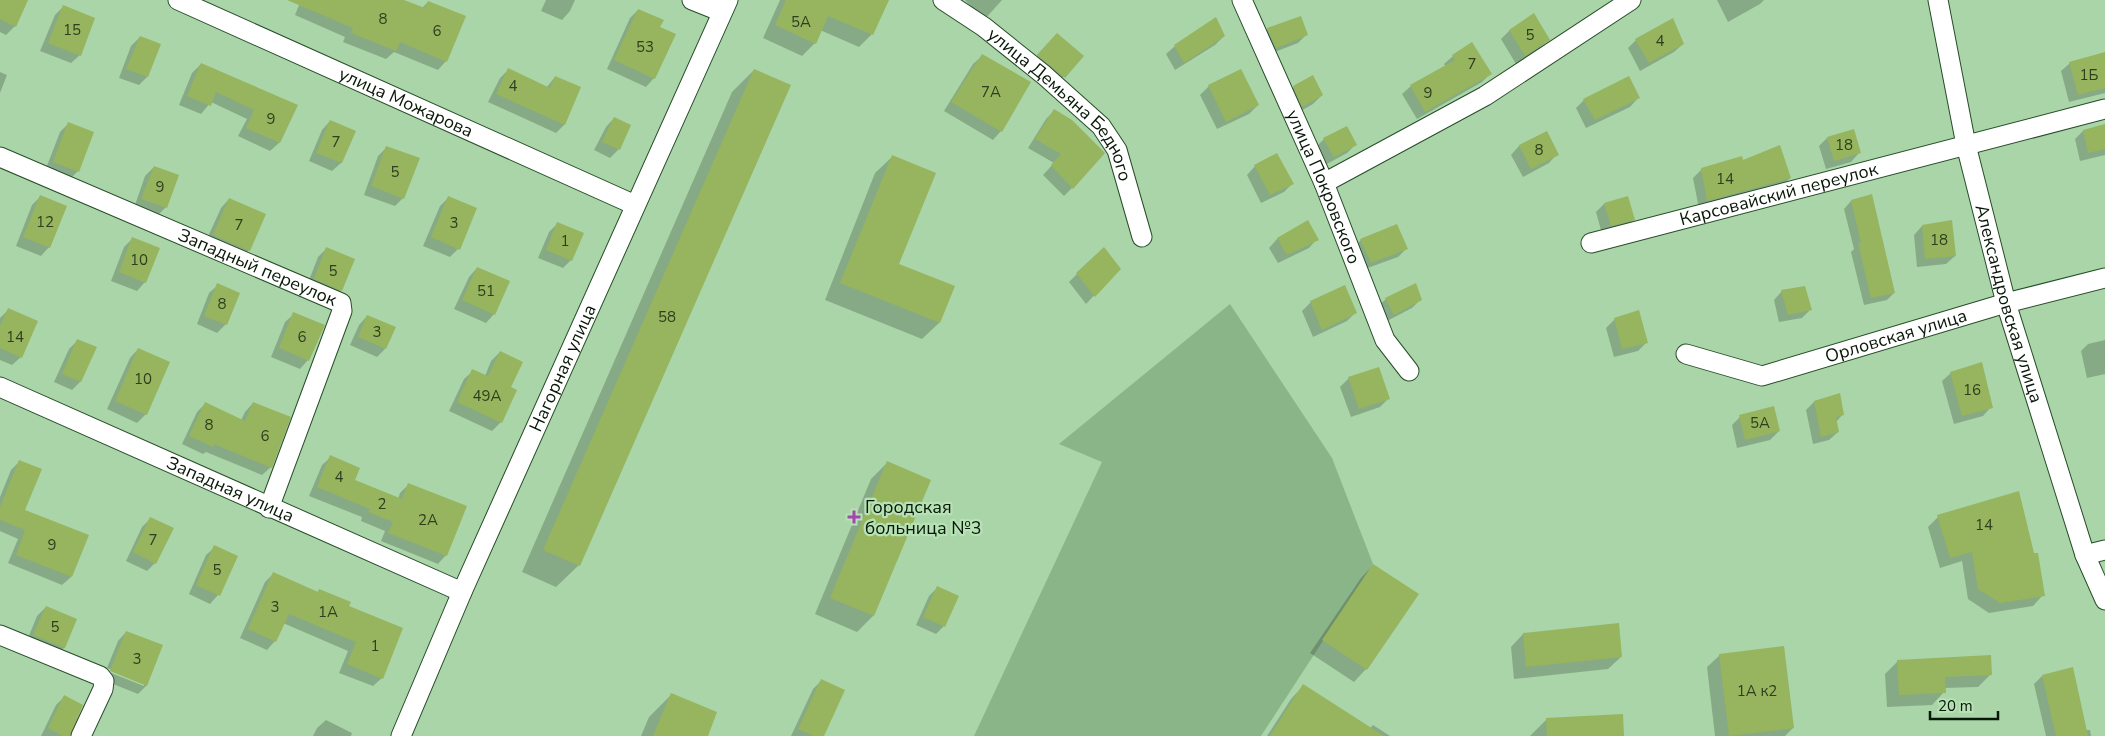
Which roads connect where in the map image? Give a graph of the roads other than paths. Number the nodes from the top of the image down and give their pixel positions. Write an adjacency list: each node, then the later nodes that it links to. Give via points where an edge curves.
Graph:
1 (178, 0): 12 (street, улица Можарова)
2 (692, 0): 7 (street)
3 (943, 0): 13 (street, улица Демьяна Бедного, via 984,27 1101,126 1117,150)
4 (1242, 0): 11 (street, улица Покровского)
5 (1631, 0): 11 (street, via 1485,96)
6 (1938, 0): 9 (street, Александровская улица)
7 (725, 6): 12 (street, Нагорная улица)
8 (2105, 109): 9 (street, Карсовайский переулок)
9 (1966, 145): 14 (street, Карсовайский переулок); 16 (street, Александровская улица)
10 (0, 156): 20 (street, Западный переулок, via 341,303 342,311)
11 (1324, 183): 18 (street, улица Покровского, via 1385,340)
12 (635, 205): 23 (street, Нагорная улица)
13 (1142, 236)
14 (1591, 243)
15 (2105, 278): 16 (street, Орловская улица)
16 (2006, 303): 17 (street, Орловская улица, via 1762,376); 22 (street, Александровская улица)
17 (1686, 354)
18 (1409, 371)
19 (0, 387): 20 (street, Западная улица)
20 (269, 508): 23 (street, Западная улица)
21 (2105, 550): 22 (street)
22 (2086, 554): 24 (street, Александровская улица)
23 (462, 592): 27 (street, Нагорная улица)
24 (2105, 600)
25 (0, 635): 26 (street, via 100,676 104,681 103,689)
26 (81, 736)
27 (402, 736)

